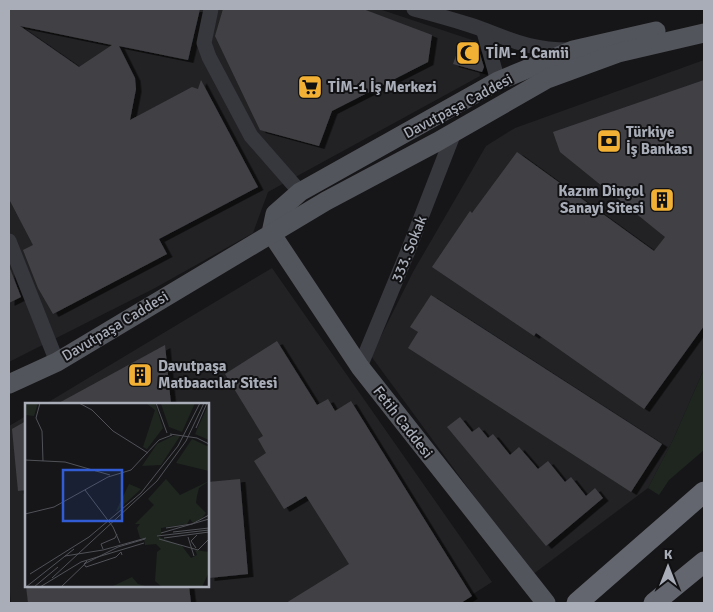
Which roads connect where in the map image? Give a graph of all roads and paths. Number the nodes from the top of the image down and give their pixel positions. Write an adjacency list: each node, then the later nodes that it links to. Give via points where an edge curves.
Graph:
1 (212, 9): 10 (street, via 204,43 209,57 251,136)
2 (414, 9): 4 (street)
3 (704, 20): 6 (main road, Davutpaşa Caddesi)
4 (484, 32): 6 (street, via 520,45); 7 (street)
5 (704, 33): 8 (main road, Davutpaşa Caddesi, via 618,53 547,79)
6 (573, 50): 7 (main road, Davutpaşa Caddesi)
7 (498, 81): 9 (main road, via 489,95 391,154); 10 (main road, Davutpaşa Caddesi)
8 (455, 130): 9 (main road, Davutpaşa Caddesi); 14 (street, 333. Sokak)
9 (374, 176): 11 (main road, Davutpaşa Caddesi)
10 (300, 192): 11 (main road, Davutpaşa Caddesi, via 275,214)
11 (271, 233): 13 (main road, Davutpaşa Caddesi); 14 (main road, Fetih Caddesi)
12 (9, 241): 13 (street)
13 (57, 362): 15 (main road, Davutpaşa Caddesi)
14 (360, 367): 18 (main road, Fetih Caddesi)
15 (9, 384)
16 (704, 492): 19 (highway)
17 (704, 562): 20 (highway)
18 (546, 603)
19 (577, 603)
20 (654, 603)

